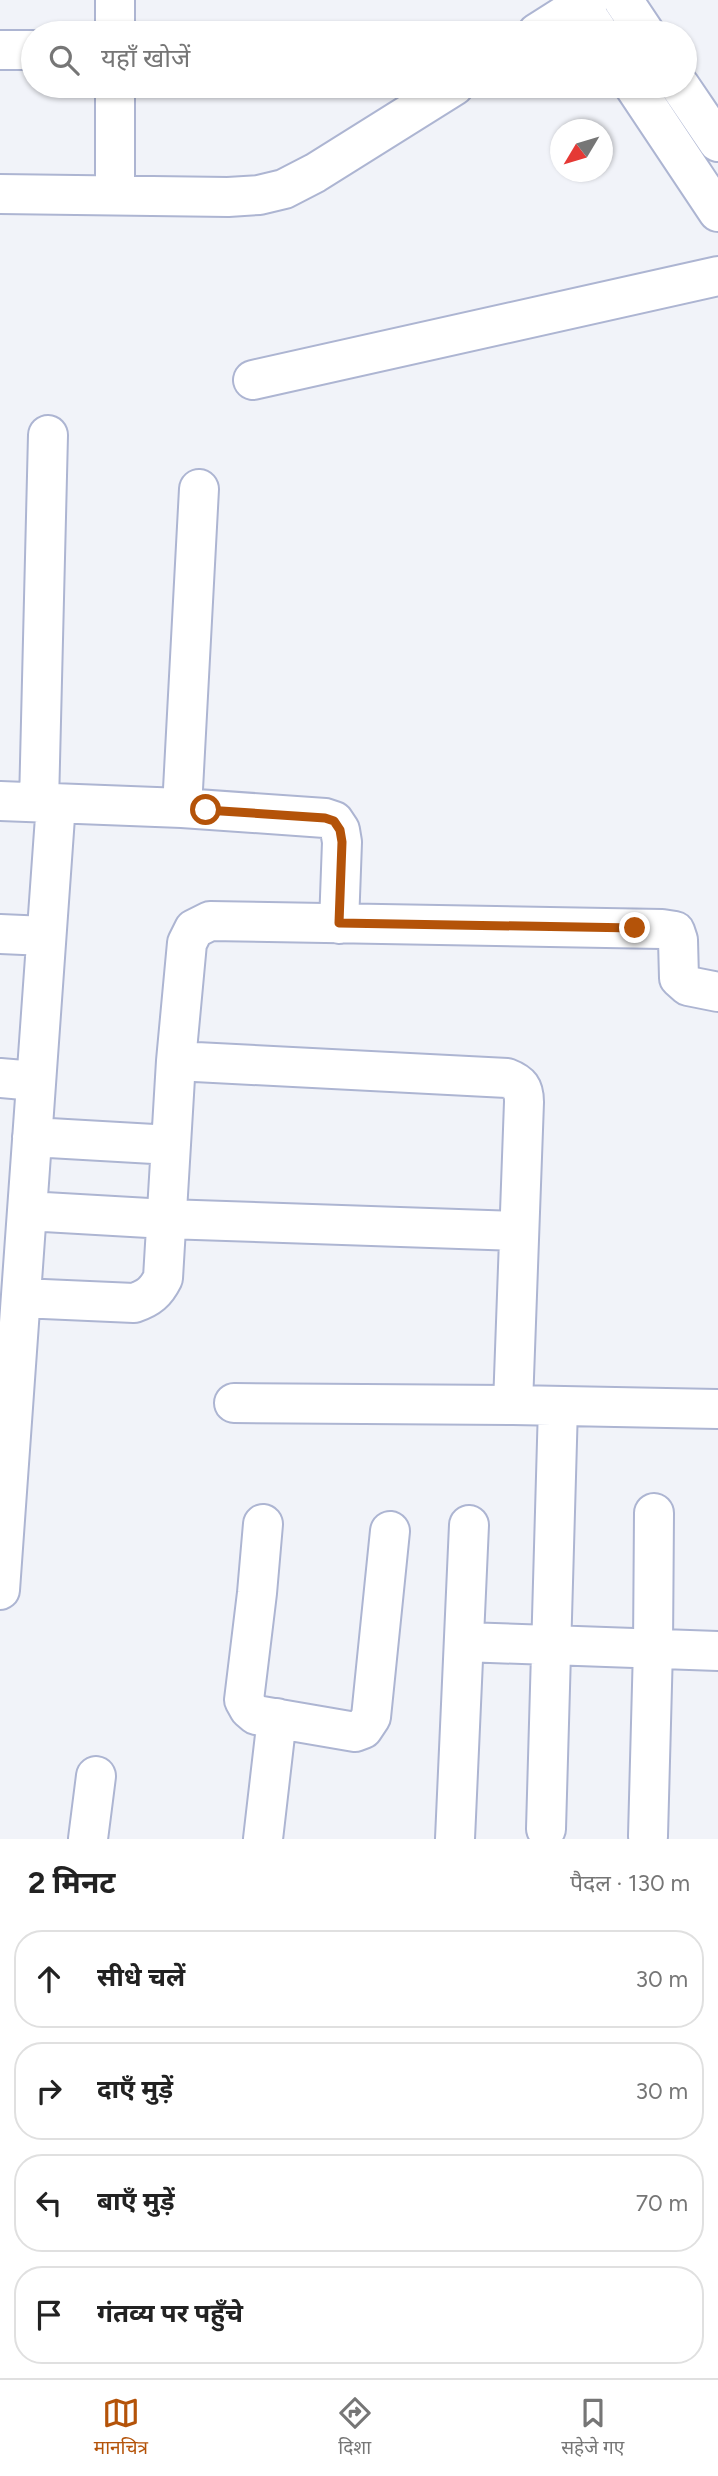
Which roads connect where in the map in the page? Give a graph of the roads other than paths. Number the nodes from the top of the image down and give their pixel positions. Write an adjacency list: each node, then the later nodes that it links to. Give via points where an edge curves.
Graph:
1 (115, 0): 4 (street)
2 (623, 0): 6 (street)
3 (586, 10): 5 (street)
4 (115, 21)
5 (563, 21)
6 (637, 21)
7 (0, 50): 8 (street)
8 (21, 50)
9 (115, 98): 15 (street)
10 (435, 98): 15 (street, via 284,188 228,197)
11 (642, 98): 16 (street)
12 (688, 98): 13 (street)
13 (718, 142)
14 (0, 194): 15 (street)
15 (115, 195)
16 (718, 212)
17 (718, 276): 18 (street)
18 (253, 380)
19 (48, 435): 22 (street)
20 (199, 489): 23 (street)
21 (0, 801): 22 (street)
22 (48, 803): 23 (street); 26 (street)
23 (183, 808): 24 (street, via 334,821 342,842)
24 (339, 923): 27 (street, via 675,931 679,978 688,986); 28 (street, via 210,922 194,929 187,943)
25 (0, 934): 26 (street)
26 (46, 936): 29 (street)
27 (718, 992)
28 (176, 1062): 31 (street); 34 (street, via 507,1078 518,1083 524,1090)
29 (18, 1079): 30 (street)
30 (32, 1137): 31 (street); 32 (street)
31 (171, 1145): 33 (street)
32 (27, 1212): 33 (street); 35 (street)
33 (166, 1219): 34 (street); 35 (street, via 163,1278 147,1299 134,1303)
34 (519, 1231): 37 (street)
35 (21, 1298): 44 (street)
36 (234, 1403): 37 (street)
37 (513, 1405): 38 (street)
38 (558, 1406): 39 (street); 46 (street)
39 (718, 1409)
40 (654, 1513): 47 (street)
41 (263, 1524): 49 (street, via 244,1700 256,1715)
42 (469, 1525): 45 (street)
43 (390, 1531): 49 (street, via 368,1724 355,1732)
44 (0, 1590)
45 (464, 1642): 46 (street); 55 (street)
46 (550, 1645): 47 (street); 51 (street)
47 (653, 1648): 48 (street); 52 (street)
48 (718, 1651)
49 (277, 1718): 54 (street)
50 (96, 1776): 53 (street)
51 (547, 1829)
52 (648, 1836)
53 (88, 1839)
54 (263, 1839)
55 (455, 1839)

